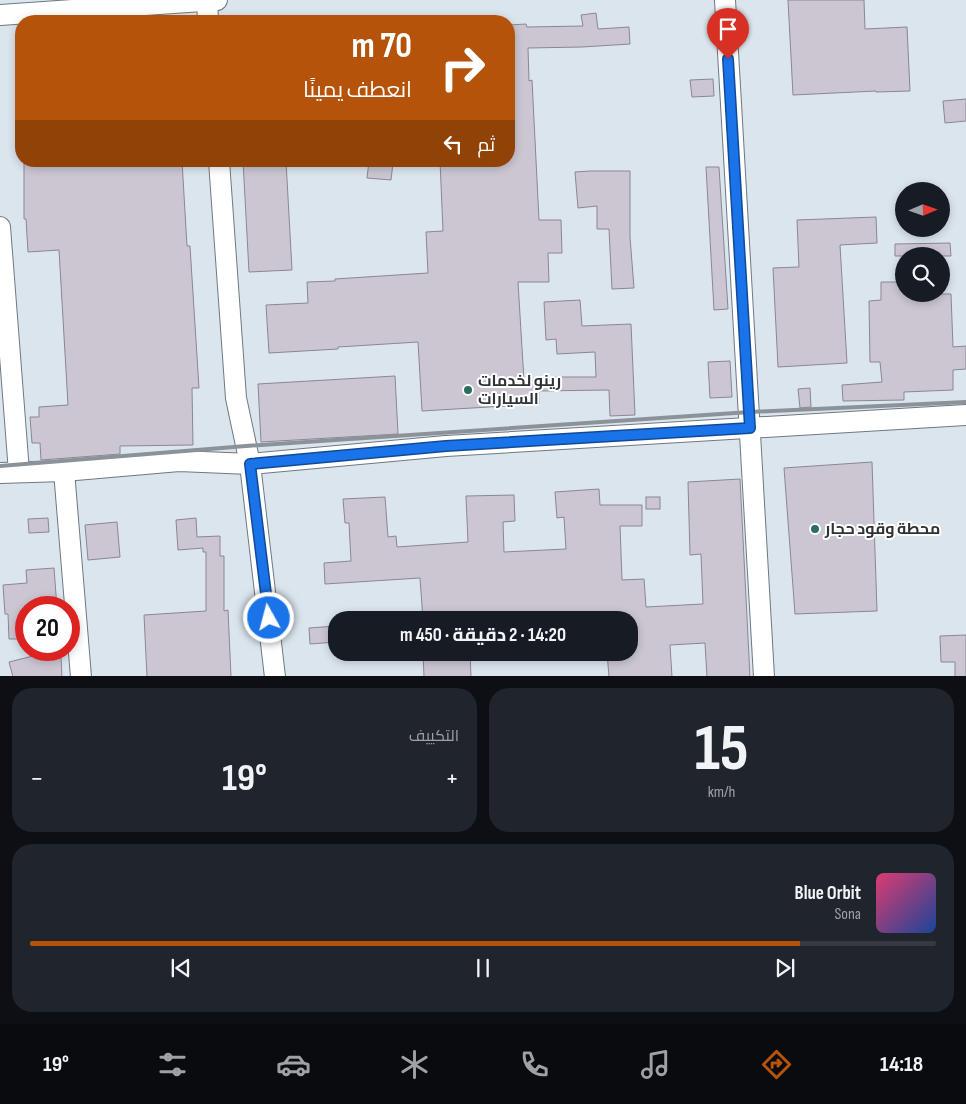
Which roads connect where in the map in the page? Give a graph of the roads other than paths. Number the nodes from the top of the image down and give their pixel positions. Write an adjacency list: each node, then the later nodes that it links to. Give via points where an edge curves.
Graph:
1 (210, 0): 3 (street); 4 (street)
2 (725, 0): 8 (street)
3 (0, 15)
4 (209, 15)
5 (219, 167): 9 (street, via 236,398)
6 (0, 227): 11 (street)
7 (966, 416): 8 (street)
8 (750, 428): 9 (street, via 446,446); 14 (street)
9 (250, 464): 10 (street, via 179,461); 13 (street)
10 (64, 471): 11 (street); 12 (street)
11 (9, 473)
12 (81, 676)
13 (276, 676)
14 (764, 676)

